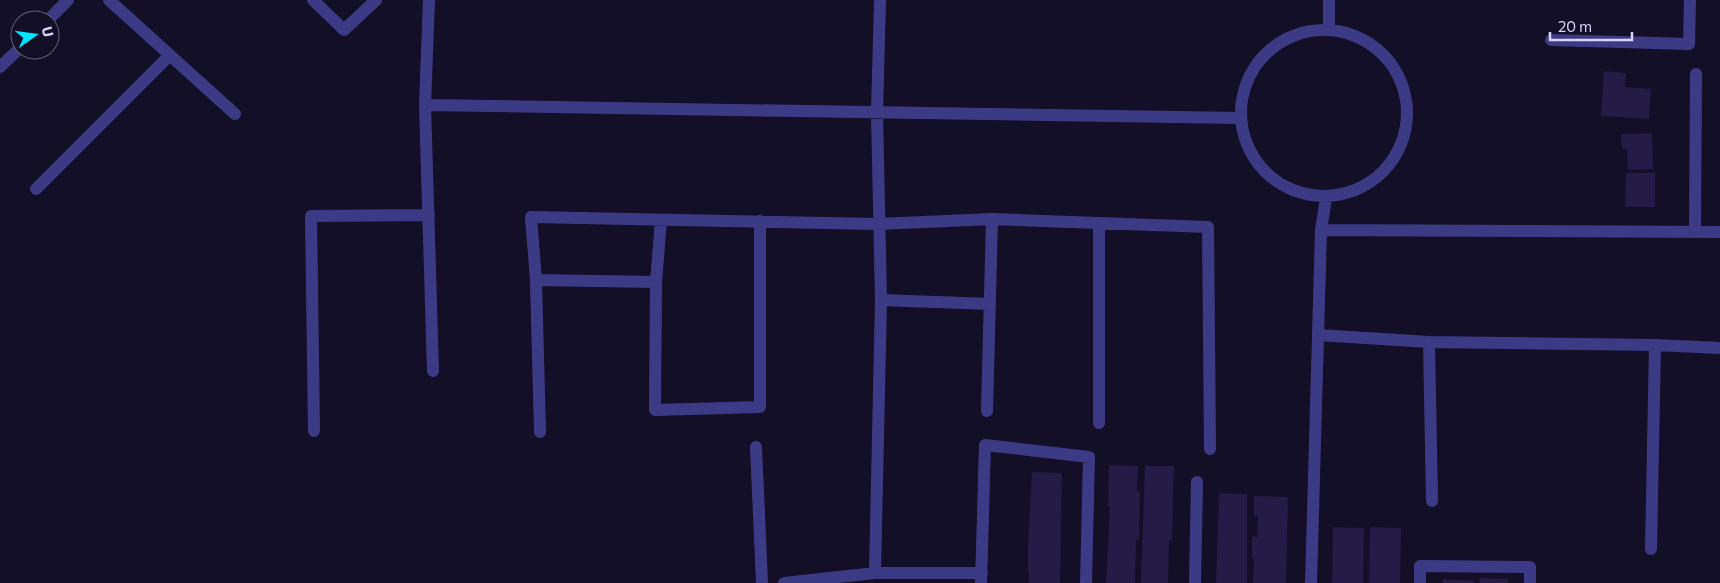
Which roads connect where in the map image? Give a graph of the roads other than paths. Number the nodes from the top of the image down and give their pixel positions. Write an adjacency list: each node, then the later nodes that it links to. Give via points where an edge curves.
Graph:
1 (68, 0): 9 (street)
2 (109, 0): 12 (street)
3 (313, 0): 4 (street, via 344,30)
4 (376, 0)
5 (429, 0): 16 (street)
6 (880, 0): 17 (street)
7 (1329, 0): 10 (street)
8 (1690, 0): 11 (street, via 1689,44)
9 (58, 10)
10 (1329, 29): 19 (street, via 1311,30 1288,38 1268,51 1252,70 1242,94); 21 (street, via 1365,40 1389,60 1404,88 1407,119 1400,149 1382,175 1356,191)
11 (1551, 40)
12 (170, 55): 18 (street); 20 (street)
13 (10, 58): 14 (street)
14 (0, 67)
15 (1696, 74): 29 (street)
16 (425, 106): 17 (street); 22 (street)
17 (877, 113): 19 (street); 27 (street)
18 (236, 114)
19 (1240, 118): 21 (street, via 1248,149 1267,175 1294,192)
20 (36, 189)
21 (1326, 198): 28 (street)
22 (428, 215): 39 (street); 42 (street, via 311,216)
23 (992, 219): 26 (street); 27 (street); 34 (street)
24 (661, 220): 25 (street); 31 (street, via 532,217); 32 (street)
25 (760, 221): 27 (street); 32 (street, via 760,407 655,410)
26 (1099, 223): 41 (street); 45 (street, via 1208,228)
27 (878, 224): 33 (street)
28 (1321, 230): 29 (street); 35 (street)
29 (1695, 232): 30 (street)
30 (1720, 232)
31 (536, 280): 32 (street); 43 (street)
32 (656, 282)
33 (880, 300): 34 (street); 49 (street)
34 (990, 304): 40 (street)
35 (1318, 335): 36 (street); 55 (street)
36 (1429, 342): 37 (street); 47 (street)
37 (1655, 345): 38 (street); 48 (street)
38 (1720, 348)
39 (433, 371)
40 (987, 410)
41 (1099, 423)
42 (314, 431)
43 (540, 432)
44 (756, 447): 51 (street)
45 (1210, 449)
46 (1198, 482): 54 (street)
47 (1432, 501)
48 (1651, 549)
49 (875, 573): 50 (street); 52 (street)
50 (981, 578): 53 (street, via 985,445 1090,457)
51 (762, 583)
52 (784, 583)
53 (1086, 583)
54 (1195, 583)
55 (1311, 583)
56 (1420, 583): 57 (street, via 1420,566 1530,568)
57 (1530, 583)

